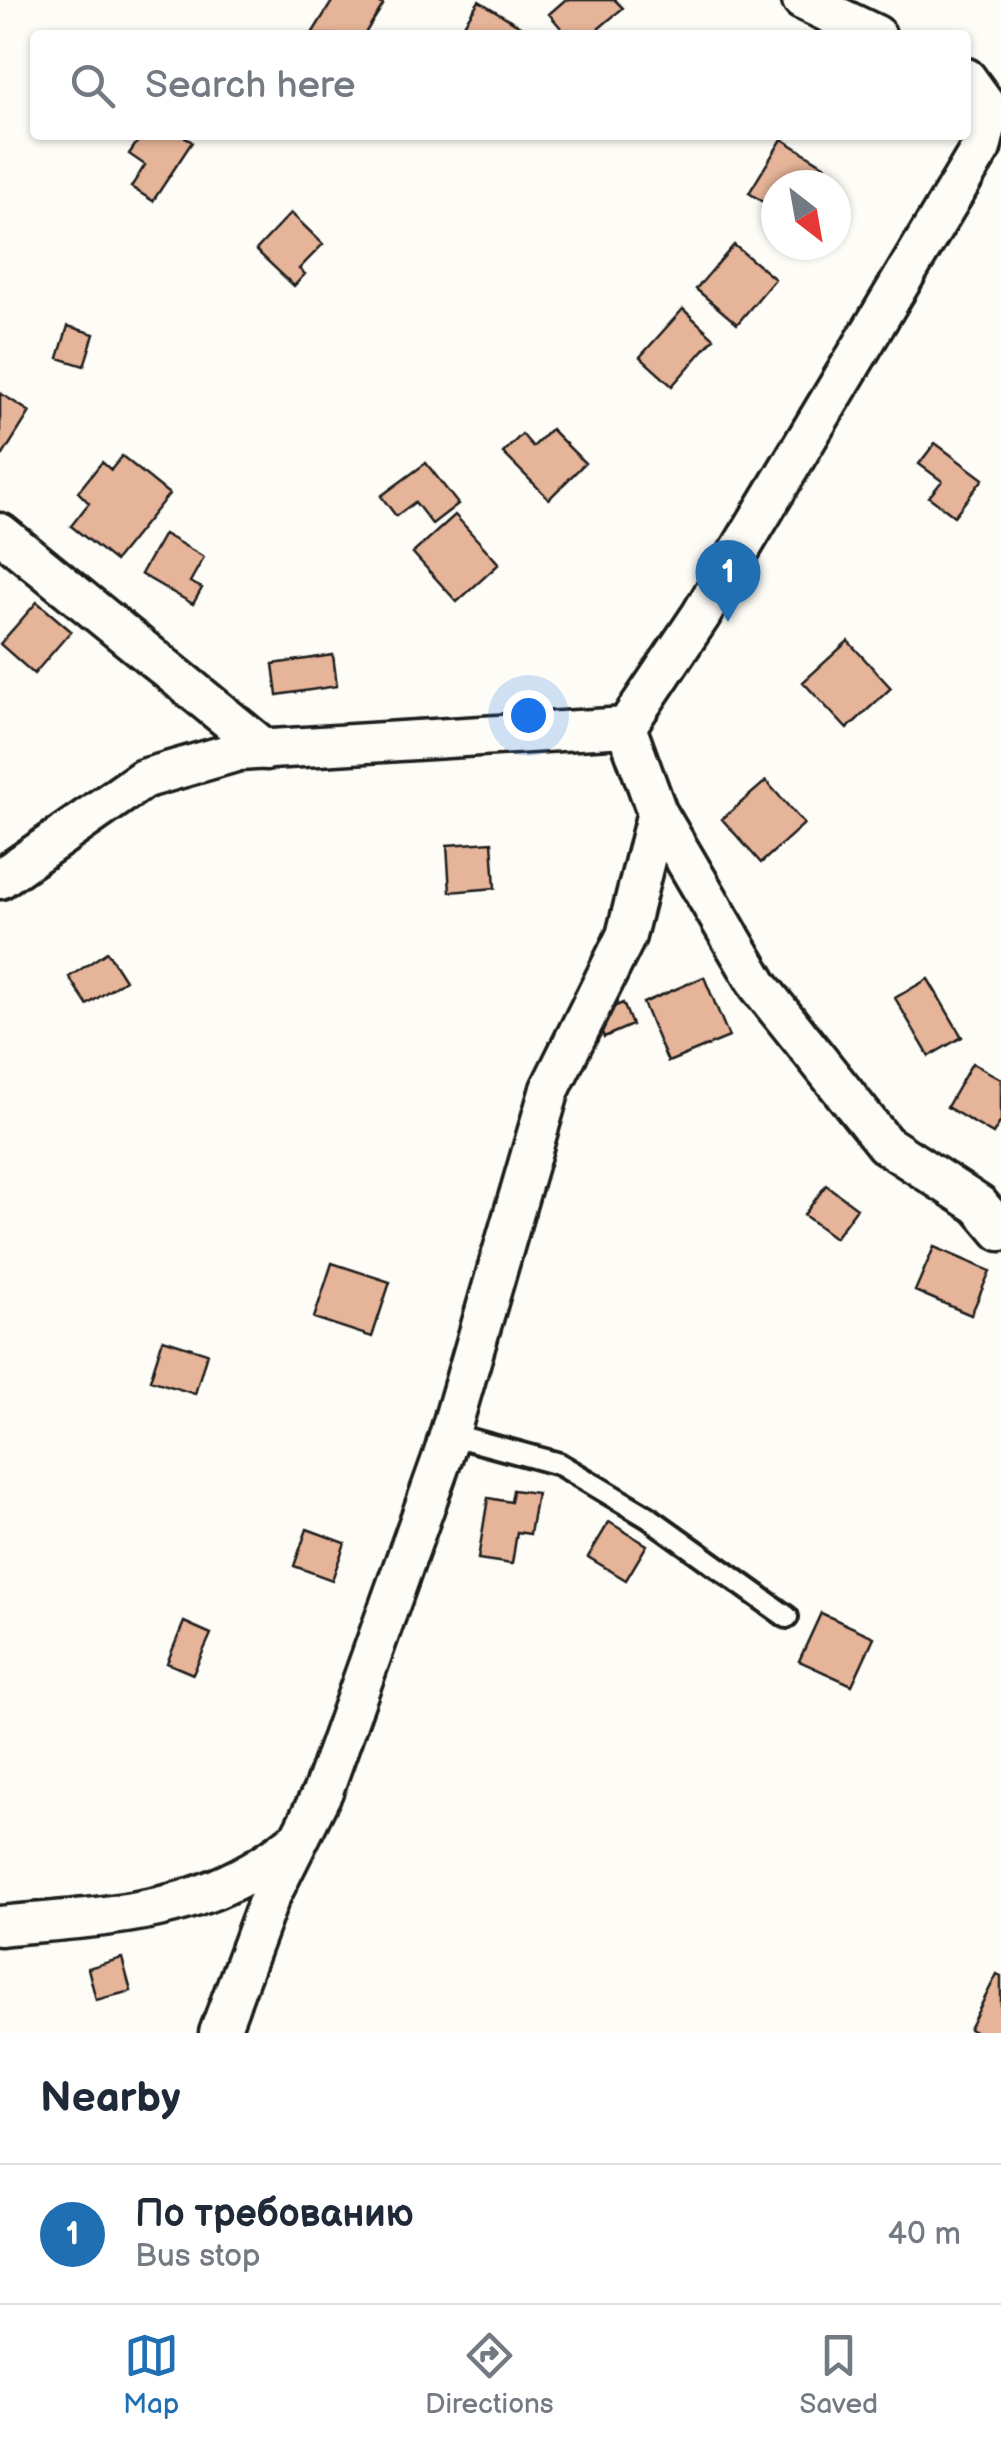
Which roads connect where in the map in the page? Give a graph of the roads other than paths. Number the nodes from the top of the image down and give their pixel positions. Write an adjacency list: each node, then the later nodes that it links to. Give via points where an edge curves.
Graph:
1 (802, 0): 2 (street)
2 (865, 30)
3 (971, 83): 4 (street)
4 (996, 108): 6 (street, via 982,148)
5 (0, 533): 7 (street)
6 (626, 727): 7 (street); 8 (street)
7 (266, 750): 9 (street, via 239,751 143,779)
8 (657, 812): 10 (street, via 760,986 885,1144 979,1206); 11 (street, via 626,936 550,1089)
9 (0, 879)
10 (1001, 1231)
11 (448, 1434): 12 (lane, via 559,1464 648,1517); 13 (street, via 323,1791)
12 (787, 1616)
13 (301, 1836): 14 (street, via 257,1872 208,1894 142,1912); 15 (street)
14 (0, 1926)
15 (219, 2033)

